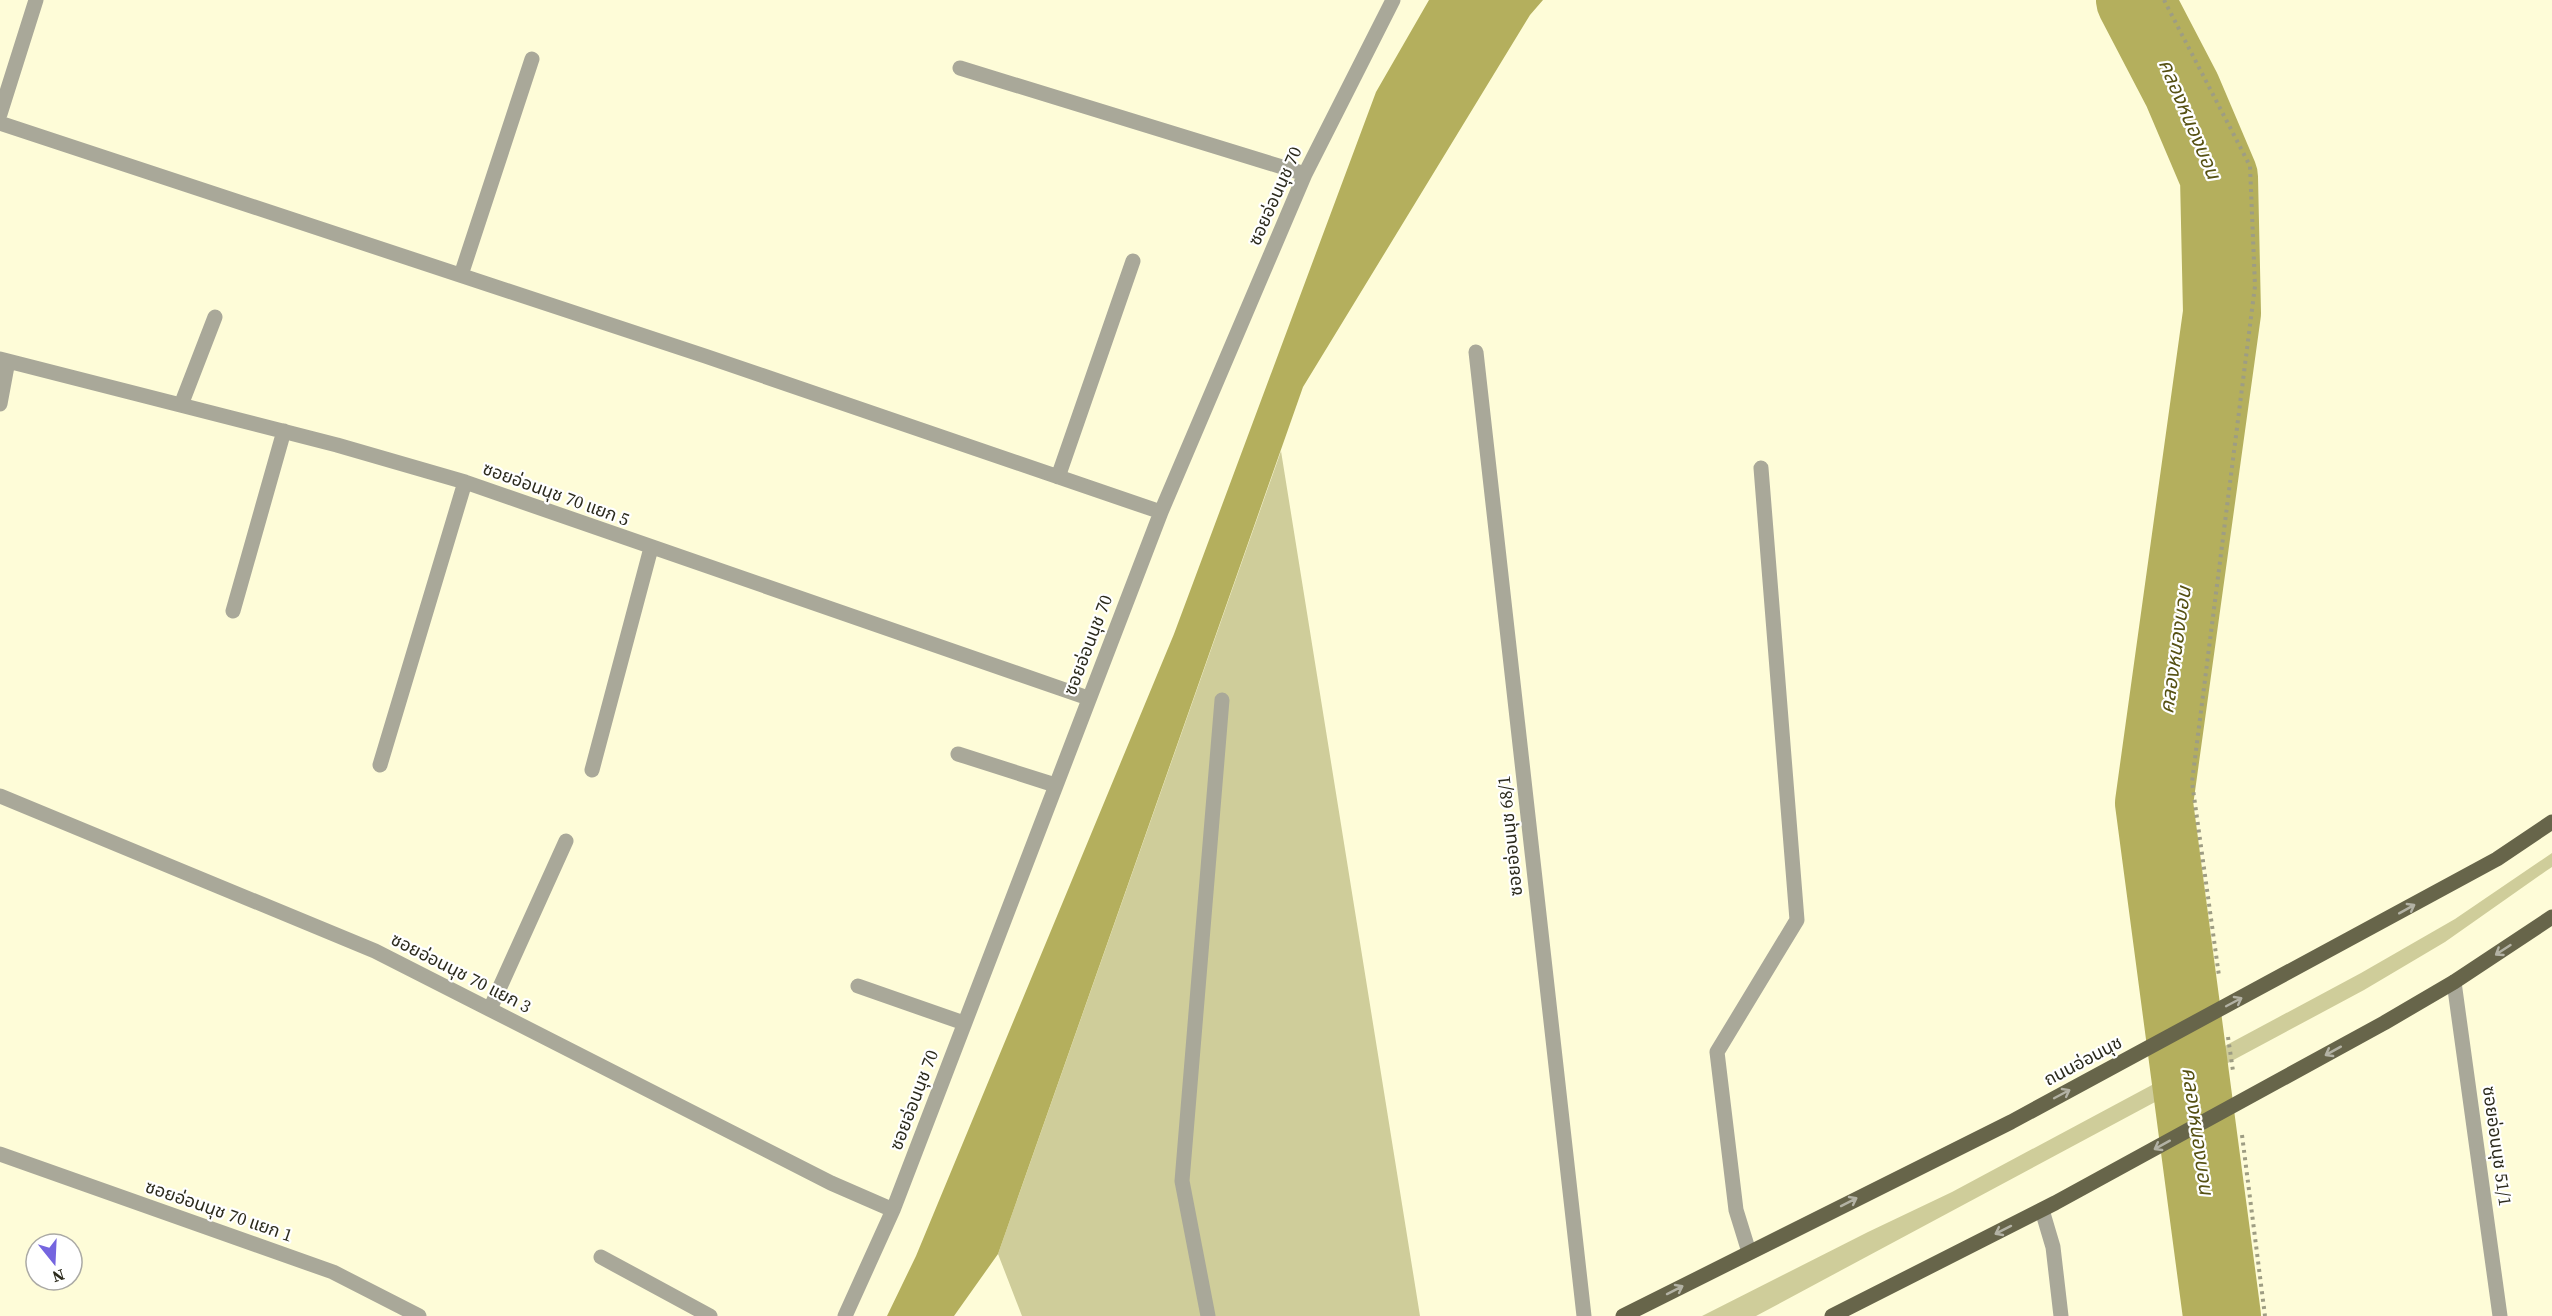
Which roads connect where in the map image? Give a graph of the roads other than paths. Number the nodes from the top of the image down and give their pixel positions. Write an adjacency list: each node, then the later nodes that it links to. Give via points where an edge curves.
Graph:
1 (36, 0): 5 (street)
2 (1393, 0): 7 (street, ซอยอ่อนนุช 70)
3 (532, 59): 9 (street)
4 (960, 68): 7 (street)
5 (0, 114)
6 (0, 123): 9 (street)
7 (1305, 174): 19 (street, ซอยอ่อนนุช 70)
8 (1133, 261): 17 (street)
9 (461, 275): 17 (street)
10 (214, 317): 14 (street)
11 (1476, 352): 45 (street, ซอยอ่อนนุช 68/1)
12 (4, 360): 13 (street); 14 (street, ซอยอ่อนนุช 70 แยก 5)
13 (0, 404)
14 (181, 405): 15 (street, ซอยอ่อนนุช 70 แยก 5)
15 (284, 431): 18 (street, ซอยอ่อนนุช 70 แยก 5); 21 (street)
16 (1761, 468): 39 (street, via 1797,920 1717,1052 1736,1210)
17 (1058, 477): 19 (street)
18 (465, 482): 20 (street, ซอยอ่อนนุช 70 แยก 5); 25 (street)
19 (1161, 512): 22 (street, ซอยอ่อนนุช 70)
20 (651, 548): 22 (street, ซอยอ่อนนุช 70 แยก 5); 26 (street)
21 (233, 611)
22 (1088, 698): 27 (street, ซอยอ่อนนุช 70)
23 (1222, 700): 44 (street, via 1182,1181)
24 (958, 754): 27 (street)
25 (380, 765)
26 (592, 770)
27 (1054, 785): 35 (street, ซอยอ่อนนุช 70)
28 (0, 796): 34 (street, ซอยอ่อนนุช 70 แยก 3, via 375,951)
29 (2552, 822): 39 (main road, ถนนอ่อนนุช, one-way to 29, via 2011,1122 2497,860)
30 (567, 841): 34 (street)
31 (2552, 918): 32 (main road, one-way to 32)
32 (2454, 982): 37 (main road, one-way to 37); 49 (street, ซอยอ่อนนุช 51/1)
33 (858, 986): 35 (street)
34 (490, 1010): 38 (street, ซอยอ่อนนุช 70 แยก 3, via 831,1183)
35 (964, 1023): 38 (street, ซอยอ่อนนุช 70)
36 (0, 1154): 41 (street, ซอยอ่อนนุช 70 แยก 1, via 333,1272)
37 (2049, 1206): 47 (main road, one-way to 47); 48 (street)
38 (893, 1210): 43 (street, ซอยอ่อนนุช 70)
39 (1749, 1252): 46 (main road, ถนนอ่อนนุช, one-way to 39)
40 (602, 1257): 42 (street)
41 (419, 1316)
42 (710, 1316)
43 (845, 1316)
44 (1208, 1316)
45 (1584, 1316)
46 (1623, 1316)
47 (1832, 1316)
48 (2061, 1316)
49 (2500, 1316)

